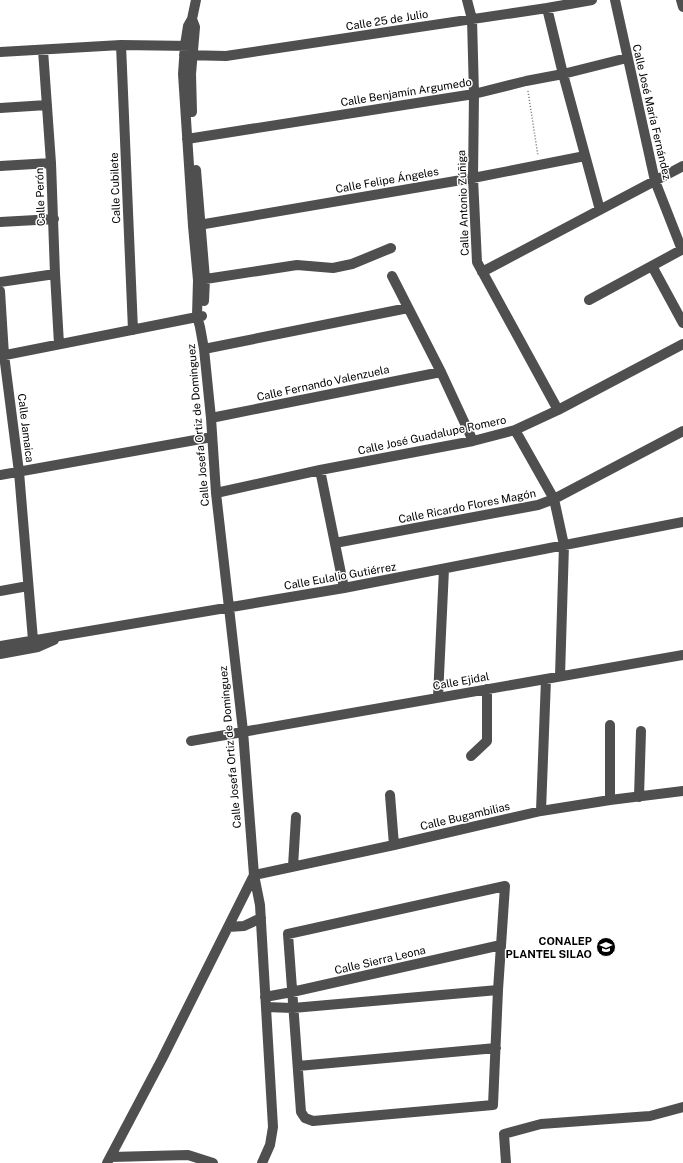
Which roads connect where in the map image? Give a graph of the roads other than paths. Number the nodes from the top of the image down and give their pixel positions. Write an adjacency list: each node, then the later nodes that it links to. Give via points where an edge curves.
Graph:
1 (196, 0): 11 (street, Calle Josefa Ortiz de Domínguez, via 192,19 195,27)
2 (467, 0): 8 (street, Calle Antonio Zúñiga)
3 (592, 0): 7 (street, Calle 25 de Julio)
4 (615, 0): 13 (street, Calle José María Fernández)
5 (681, 0): 6 (street)
6 (683, 6)
7 (547, 8): 8 (street, Calle 25 de Julio); 14 (street)
8 (472, 19): 11 (street, Calle 25 de Julio, via 226,56); 15 (street, Calle Antonio Zúñiga)
9 (121, 45): 10 (street, Calle 25 de Julio); 11 (street, Calle 25 de Julio); 42 (street, Calle Cubilete)
10 (44, 50): 12 (street, Calle 25 de Julio); 16 (street, Calle Perón)
11 (189, 50): 18 (street, Calle Josefa Ortiz de Domínguez)
12 (0, 52)
13 (627, 58): 14 (street, Calle Benjamín Argumedo); 24 (street, Calle José María Fernández)
14 (563, 74): 15 (street, Calle Benjamín Argumedo); 19 (street)
15 (474, 94): 18 (street, Calle Benjamín Argumedo); 23 (street, Calle Antonio Zúñiga)
16 (47, 106): 17 (street); 20 (street, Calle Perón)
17 (0, 108)
18 (190, 139): 28 (street, Calle Josefa Ortiz de Domínguez)
19 (584, 156): 23 (street, Calle Felipe Ángeles); 25 (street)
20 (51, 163): 21 (street); 26 (street, Calle Perón)
21 (0, 166)
22 (683, 166): 24 (street)
23 (473, 178): 28 (street, Calle Felipe Ángeles); 32 (street, Calle Antonio Zúñiga, via 476,262)
24 (655, 181): 25 (street); 30 (street, Calle José María Fernández)
25 (600, 210): 32 (street)
26 (54, 219): 27 (street); 33 (street, Calle Perón)
27 (0, 222)
28 (197, 225): 35 (street, Calle Josefa Ortiz de Domínguez)
29 (391, 248): 35 (street, via 352,264 333,268 297,265)
30 (682, 250): 31 (street)
31 (652, 266): 38 (street); 41 (street)
32 (482, 272): 50 (street, Calle Antonio Zúñiga)
33 (55, 274): 36 (street); 43 (street, Calle Perón)
34 (392, 276): 39 (street)
35 (201, 279): 40 (street, Calle Josefa Ortiz de Domínguez)
36 (0, 282)
37 (0, 291): 46 (street, Calle Jamaica)
38 (589, 300)
39 (408, 308): 45 (street); 47 (street)
40 (200, 316): 42 (street); 45 (street, Calle Josefa Ortiz de Domínguez)
41 (683, 323)
42 (133, 330): 43 (street)
43 (59, 344): 46 (street)
44 (683, 344): 50 (street, Calle José Guadalupe Romero)
45 (204, 349): 51 (street, Calle Josefa Ortiz de Domínguez)
46 (2, 355): 48 (street, Calle Jamaica)
47 (441, 372): 51 (street, Calle Fernando Valenzuela); 55 (street)
48 (11, 406): 49 (street); 57 (street, Calle Jamaica)
49 (0, 408)
50 (558, 410): 52 (street, Calle José Guadalupe Romero)
51 (211, 418): 54 (street, Calle Josefa Ortiz de Domínguez)
52 (515, 430): 55 (street, Calle José Guadalupe Romero); 60 (street)
53 (683, 431): 60 (street, Calle Ricardo Flores Magón)
54 (212, 437): 57 (street); 59 (street, Calle Josefa Ortiz de Domínguez)
55 (474, 440): 56 (street, Calle José Guadalupe Romero)
56 (320, 470): 59 (street, Calle José Guadalupe Romero); 62 (street)
57 (19, 472): 58 (street); 65 (street, Calle Jamaica)
58 (0, 475)
59 (216, 492): 68 (street, Calle Josefa Ortiz de Domínguez)
60 (554, 499): 62 (street, Calle Ricardo Flores Magón, via 538,505); 63 (street)
61 (683, 522): 63 (street, Calle Eulalio Gutiérrez)
62 (335, 543): 66 (street)
63 (564, 545): 64 (street, Calle Eulalio Gutiérrez); 74 (street)
64 (444, 569): 66 (street, Calle Eulalio Gutiérrez); 77 (street)
65 (28, 586): 67 (street); 70 (street, Calle Jamaica)
66 (344, 588): 68 (street, Calle Eulalio Gutiérrez)
67 (0, 591)
68 (229, 607): 69 (street, Calle Eulalio Gutiérrez); 79 (street, Calle Josefa Ortiz de Domínguez)
69 (69, 634): 70 (street, Calle Eulalio Gutiérrez); 72 (street, via 38,647)
70 (33, 640): 71 (street, Calle Eulalio Gutiérrez)
71 (0, 646)
72 (0, 654)
73 (683, 655): 74 (street, Calle Ejidal)
74 (560, 676): 75 (street, Calle Ejidal)
75 (546, 679): 76 (street, Calle Ejidal); 87 (street)
76 (487, 689): 77 (street, Calle Ejidal); 82 (street, via 487,741)
77 (438, 697): 79 (street, Calle Ejidal)
78 (610, 725): 86 (street)
79 (243, 731): 81 (street, Calle Ejidal); 91 (street, Calle Josefa Ortiz de Domínguez)
80 (641, 731): 85 (street)
81 (191, 741)
82 (471, 756)
83 (683, 791): 85 (street, Calle Bugambilias)
84 (390, 795): 89 (street)
85 (639, 797): 86 (street, Calle Bugambilias)
86 (610, 800): 87 (street, Calle Bugambilias)
87 (541, 811): 89 (street, Calle Bugambilias)
88 (296, 817): 90 (street)
89 (394, 845): 90 (street, Calle Bugambilias)
90 (294, 866): 91 (street, Calle Bugambilias)
91 (254, 875): 92 (street, Calle Josefa Ortiz de Domínguez); 93 (street)
92 (261, 918): 93 (street, via 244,926); 97 (street, Calle Josefa Ortiz de Domínguez)
93 (228, 927): 103 (street)
94 (501, 945): 95 (street); 96 (street, Calle Sierra Leona); 96 (street, via 505,886 288,934)
95 (498, 990): 99 (street); 100 (street)
96 (292, 992): 97 (street, Calle Sierra Leona); 99 (street)
97 (265, 997): 98 (street, Calle Josefa Ortiz de Domínguez)
98 (266, 1007): 99 (street); 105 (street, Calle Josefa Ortiz de Domínguez, via 273,1127 270,1145)
99 (293, 1008): 101 (street)
100 (496, 1048): 101 (street); 101 (street, via 493,1105 313,1120 305,1118 301,1112)
101 (298, 1066)
102 (683, 1107): 106 (street, via 650,1116 541,1124 504,1134)
103 (109, 1160): 104 (street, via 188,1155)
104 (213, 1163)
105 (262, 1163)
106 (506, 1163)

